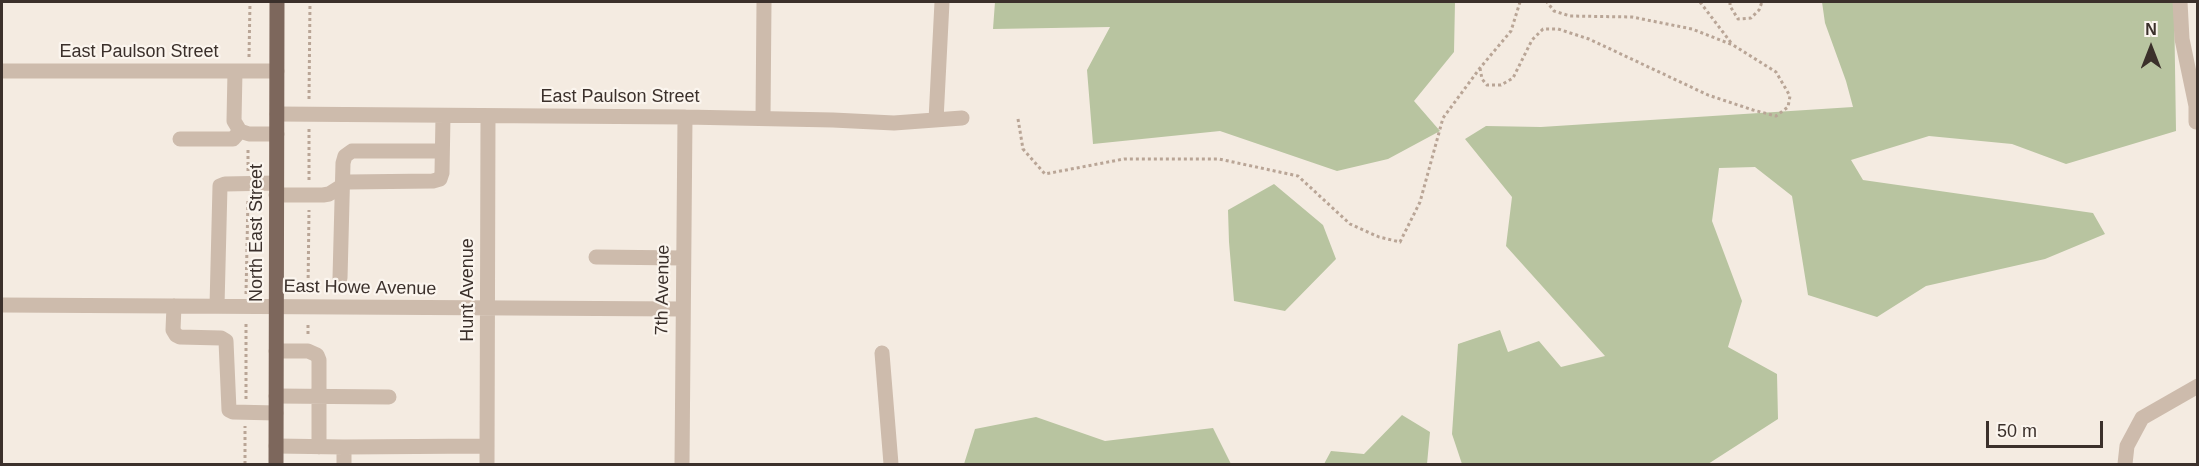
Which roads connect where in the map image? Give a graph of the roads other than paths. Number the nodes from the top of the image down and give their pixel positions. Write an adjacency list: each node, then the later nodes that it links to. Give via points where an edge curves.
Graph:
1 (278, 2): 7 (main road, North East Street)
2 (764, 2): 12 (street)
3 (942, 2): 14 (street)
4 (2180, 2): 15 (street)
5 (2, 71): 6 (street, East Paulson Street)
6 (242, 71): 7 (street, East Paulson Street); 16 (street, via 234,121)
7 (277, 71): 8 (main road, North East Street)
8 (277, 114): 9 (street, East Paulson Street); 17 (main road, North East Street)
9 (443, 116): 10 (street, East Paulson Street); 19 (street)
10 (488, 116): 11 (street, East Paulson Street); 29 (street, Hunt Avenue)
11 (685, 117): 12 (street, East Paulson Street); 23 (street, 7th Avenue)
12 (763, 118): 14 (street, East Paulson Street, via 894,123)
13 (962, 118): 14 (street, East Paulson Street)
14 (936, 120)
15 (2196, 122)
16 (244, 133): 17 (street); 18 (street, via 234,139)
17 (277, 134): 21 (main road, North East Street)
18 (180, 138)
19 (442, 151): 20 (street, via 440,179); 20 (street, via 352,152 345,156)
20 (342, 185): 21 (street, via 329,194); 24 (street)
21 (276, 189): 27 (street, via 248,184 220,186); 28 (main road, North East Street)
22 (596, 257): 23 (street)
23 (683, 258): 30 (street, 7th Avenue)
24 (340, 278)
25 (2, 305): 26 (street, East Howe Avenue)
26 (174, 306): 27 (street, East Howe Avenue); 37 (street, via 176,335 226,340 228,410)
27 (217, 306): 28 (street, East Howe Avenue)
28 (276, 306): 29 (street, East Howe Avenue); 31 (main road, North East Street)
29 (487, 309): 30 (street, East Howe Avenue); 39 (street, Hunt Avenue)
30 (682, 309): 45 (street, 7th Avenue)
31 (276, 351): 34 (main road, North East Street); 35 (street, via 317,354)
32 (882, 353): 46 (street)
33 (2198, 386): 47 (street, via 2142,418 2127,446)
34 (276, 396): 35 (street); 37 (main road, North East Street)
35 (318, 396): 36 (street); 40 (street)
36 (389, 396)
37 (276, 413): 38 (main road, North East Street)
38 (276, 446): 40 (street); 42 (main road, North East Street)
39 (487, 446): 41 (street); 44 (street, Hunt Avenue)
40 (318, 447): 41 (street)
41 (344, 447): 43 (street)
42 (276, 465)
43 (344, 465)
44 (487, 465)
45 (682, 465)
46 (891, 465)
47 (2125, 465)

